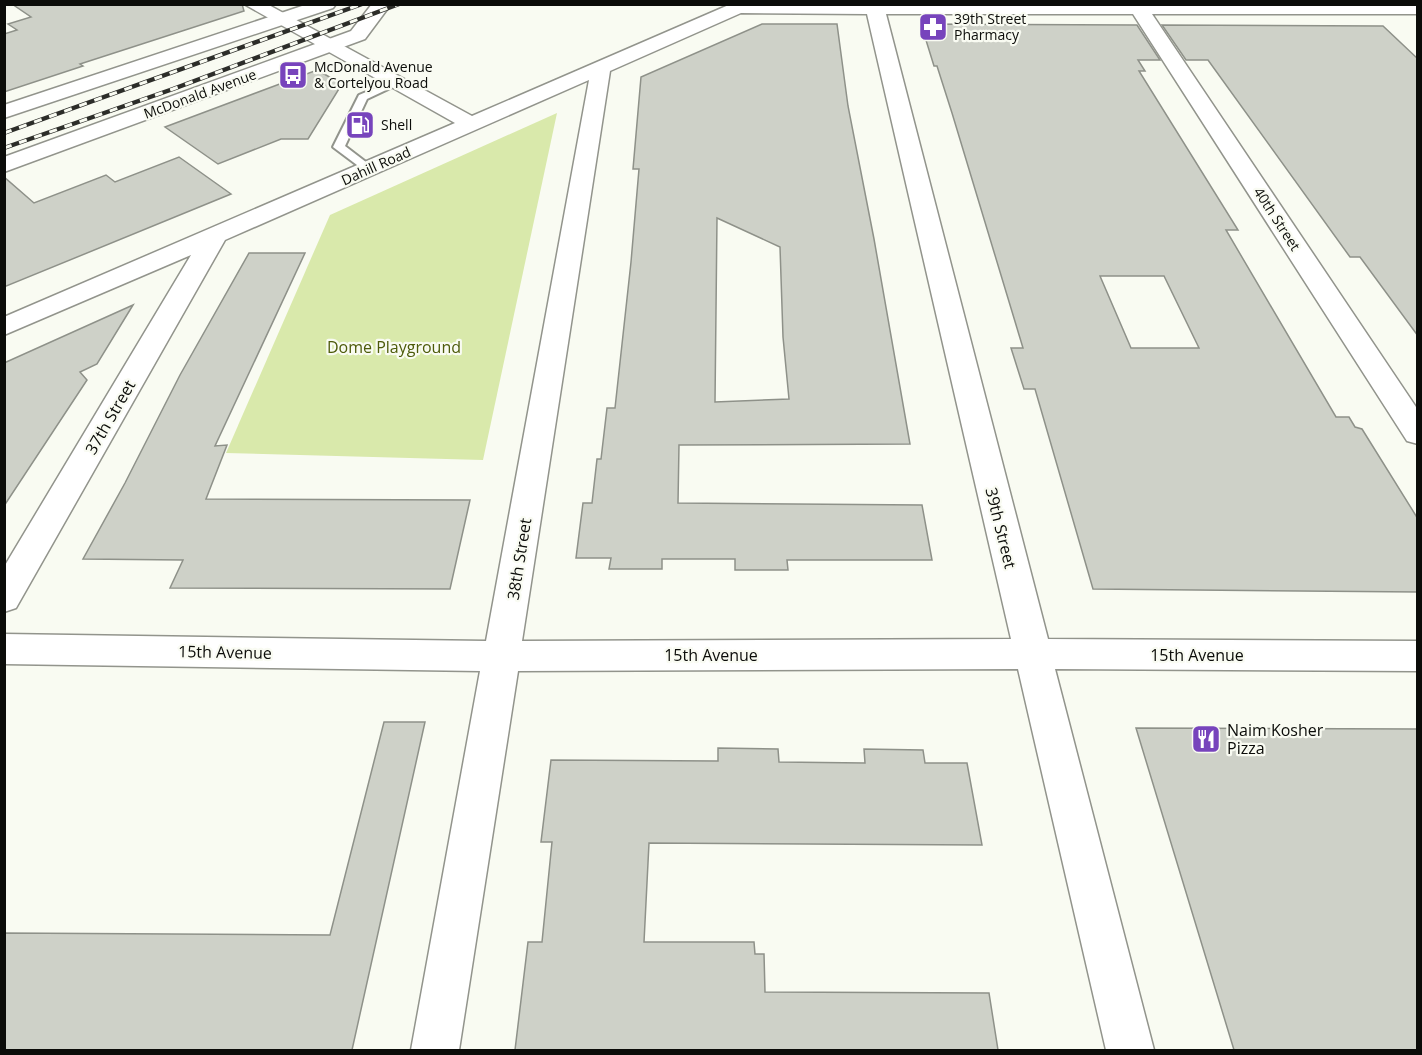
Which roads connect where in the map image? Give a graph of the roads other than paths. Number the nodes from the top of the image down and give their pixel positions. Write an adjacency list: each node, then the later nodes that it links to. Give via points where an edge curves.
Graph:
1 (253, 4): 8 (street)
2 (327, 4): 8 (street)
3 (382, 4): 10 (street, McDonald Avenue, via 358,35)
4 (743, 6): 5 (street); 11 (street, Dahill Road)
5 (874, 6): 6 (street); 22 (street, 39th Street)
6 (1137, 6): 7 (street); 19 (street, 40th Street)
7 (1405, 8): 9 (street)
8 (280, 20): 10 (street); 13 (street)
9 (1418, 24)
10 (330, 47): 12 (street); 15 (street, McDonald Avenue)
11 (601, 67): 14 (street, Dahill Road); 24 (street, 38th Street)
12 (396, 83): 14 (street); 16 (lane, via 363,97 339,147)
13 (4, 112)
14 (472, 124): 16 (street, Dahill Road)
15 (4, 165)
16 (369, 169): 17 (street, Dahill Road)
17 (215, 236): 18 (street, Dahill Road); 20 (street, 37th Street)
18 (4, 327)
19 (1418, 434)
20 (4, 598)
21 (4, 649): 24 (street, 15th Avenue)
22 (1034, 654): 23 (street, 15th Avenue); 24 (street, 15th Avenue); 26 (street, 39th Street)
23 (1418, 656)
24 (503, 657): 25 (street, 38th Street)
25 (435, 1050)
26 (1130, 1050)

